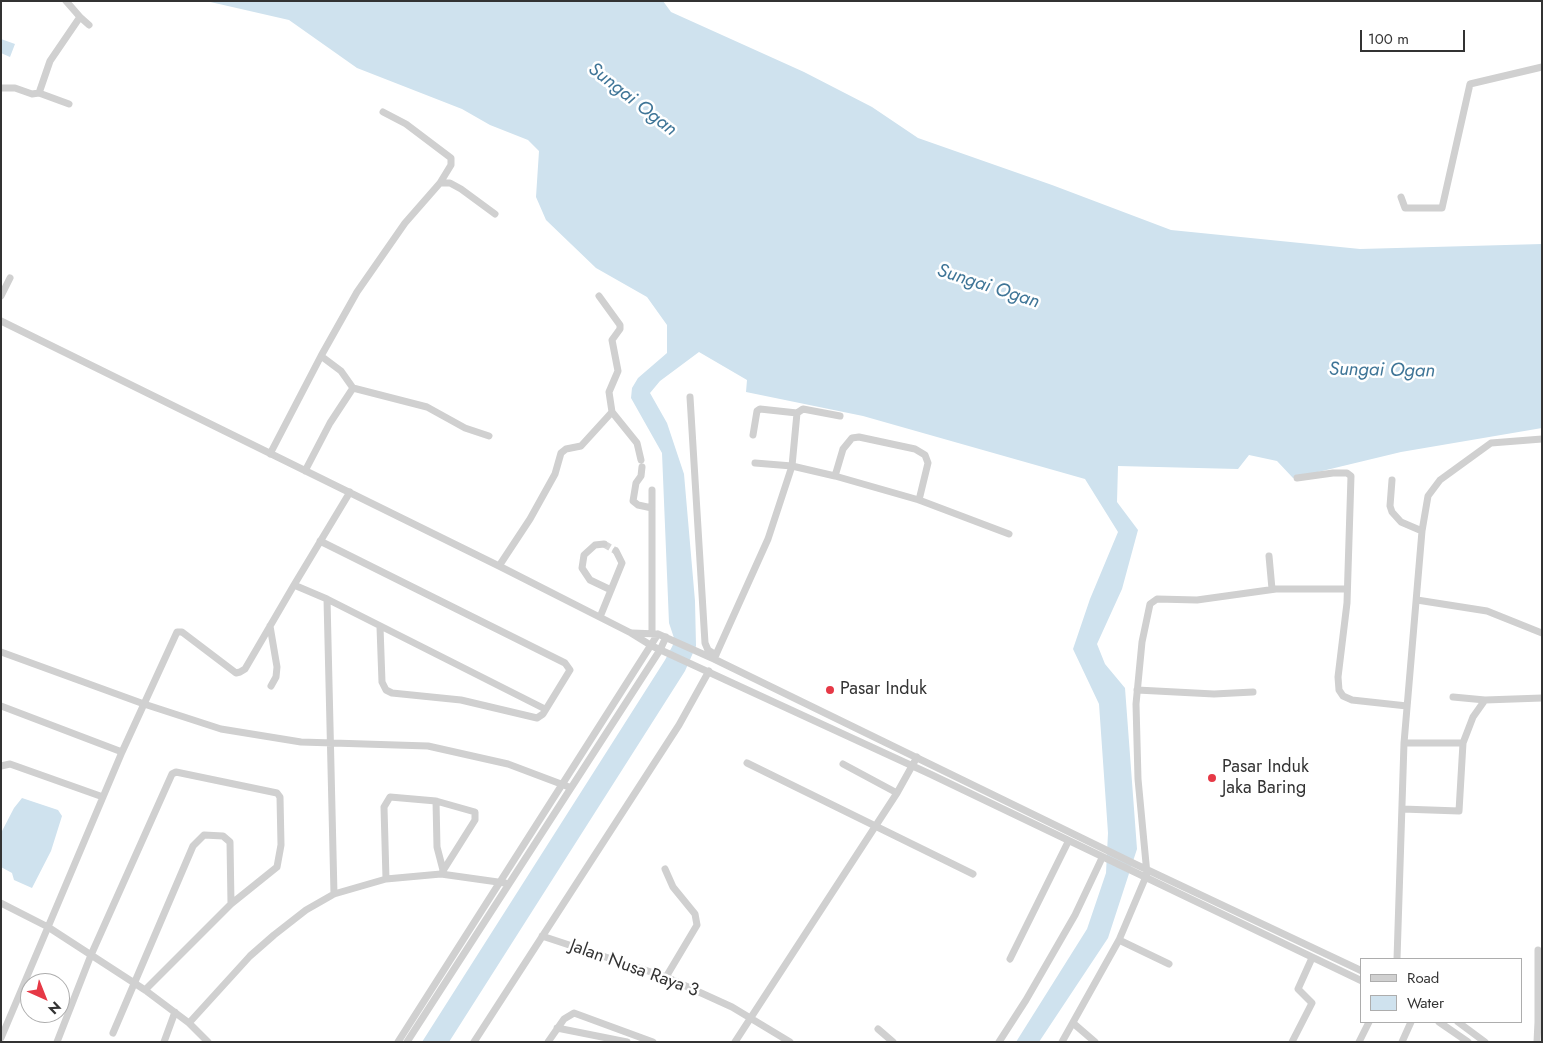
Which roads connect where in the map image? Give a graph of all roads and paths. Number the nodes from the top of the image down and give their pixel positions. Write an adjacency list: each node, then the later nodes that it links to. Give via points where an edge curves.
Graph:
1 (66, 1): 2 (street)
2 (80, 17): 3 (street); 6 (street, via 50,61)
3 (89, 26)
4 (1542, 67): 10 (street, via 1470,84 1442,208 1405,208)
5 (1, 88): 6 (street)
6 (38, 93): 7 (street)
7 (69, 104)
8 (384, 112): 9 (street, via 406,124 451,158 451,165)
9 (440, 183): 11 (street, via 450,183 462,189); 16 (street, via 399,231 357,292)
10 (1400, 197)
11 (495, 214)
12 (10, 278): 13 (street)
13 (1, 296)
14 (599, 296): 19 (street, via 620,325 612,340 618,374 609,392)
15 (1, 321): 25 (street)
16 (321, 356): 17 (street, via 341,371); 25 (street)
17 (353, 388): 23 (street, via 427,407 465,428); 28 (street)
18 (690, 396): 59 (street, via 705,642)
19 (612, 412): 35 (street, via 637,443 641,464 633,501); 42 (street, via 581,446 561,453 555,474)
20 (797, 413): 21 (street, via 803,409); 22 (street, via 760,409); 27 (street)
21 (840, 416)
22 (753, 435)
23 (489, 436)
24 (1542, 439): 36 (street, via 1491,443 1452,471 1434,486 1428,496)
25 (270, 454): 28 (street)
26 (755, 463): 27 (street)
27 (792, 466): 29 (street); 59 (street, via 768,539)
28 (305, 471): 33 (street)
29 (836, 476): 34 (street); 34 (street, via 844,448 852,438 915,450 925,455 928,463)
30 (1298, 478): 44 (street, via 1333,473 1351,476)
31 (1392, 480): 36 (street, via 1392,512 1402,522)
32 (652, 490): 35 (street)
33 (350, 492): 38 (street); 42 (street)
34 (918, 500): 37 (street)
35 (652, 508): 54 (street)
36 (1422, 531): 48 (street)
37 (1009, 534)
38 (320, 541): 43 (street); 70 (street, via 565,663 569,673)
39 (604, 544): 46 (street, via 595,546 584,555 582,568 590,580)
40 (616, 550): 46 (street, via 622,563)
41 (1269, 556): 45 (street)
42 (499, 566): 49 (street)
43 (294, 585): 47 (street); 50 (street)
44 (1347, 588): 45 (street); 69 (street, via 1338,677 1340,693 1352,700)
45 (1272, 589): 62 (street, via 1217,598 1153,601 1147,613)
46 (611, 590): 49 (street)
47 (327, 599): 51 (street); 71 (street)
48 (1417, 600): 52 (street, via 1487,611); 69 (street)
49 (600, 617): 53 (street)
50 (270, 626): 61 (street, via 277,667); 67 (street, via 245,669 236,673 179,631)
51 (380, 627): 70 (street); 70 (street, via 382,682 389,692 461,700 534,718)
52 (1542, 632)
53 (631, 633): 54 (street); 56 (street)
54 (655, 633): 55 (street); 56 (street)
55 (669, 639): 57 (street); 59 (street)
56 (652, 646): 57 (street); 80 (street)
57 (663, 651): 60 (street); 80 (street)
58 (1, 652): 67 (street)
59 (715, 657): 75 (street)
60 (709, 671): 79 (street); 99 (street, via 679,725)
61 (271, 686)
62 (1137, 690): 63 (street, via 1214,694); 89 (street, via 1138,779)
63 (1253, 692)
64 (1453, 697): 66 (street)
65 (1542, 698): 66 (street)
66 (1485, 700): 73 (street, via 1473,717)
67 (144, 704): 71 (street, via 243,734); 74 (street)
68 (1, 706): 74 (street)
69 (1407, 706): 72 (street)
70 (546, 709)
71 (331, 742): 80 (street, via 428,746 508,764); 95 (street)
72 (1404, 743): 73 (street); 84 (street)
73 (1463, 743): 84 (street, via 1459,811)
74 (122, 752): 82 (street)
75 (917, 757): 79 (street); 89 (street)
76 (747, 763): 85 (street)
77 (843, 764): 81 (street)
78 (1, 766): 82 (street, via 10,764)
79 (912, 766): 81 (street); 86 (street)
80 (566, 786): 94 (street)
81 (897, 793): 85 (street)
82 (103, 797): 98 (street)
83 (436, 801): 90 (street, via 437,847); 90 (street, via 473,810 477,816); 93 (street, via 393,797 386,800)
84 (1402, 809): 104 (street)
85 (876, 825): 91 (street); 114 (street)
86 (1068, 842): 87 (street); 105 (street)
87 (1103, 859): 92 (street); 138 (street, via 1075,914)
88 (665, 869): 108 (street, via 673,887 695,914 697,925)
89 (1147, 869): 92 (street); 107 (street)
90 (442, 872): 93 (street); 94 (street)
91 (972, 874)
92 (1146, 878): 100 (street); 103 (street)
93 (386, 879): 95 (street)
94 (505, 883): 129 (street); 130 (street)
95 (334, 894): 116 (street, via 274,934)
96 (1, 902): 98 (street)
97 (231, 904): 102 (street, via 277,867 281,845 280,797 272,790 176,772 167,781); 110 (street, via 230,842 224,836 204,835 193,846); 111 (street)
98 (48, 927): 102 (street); 125 (street)
99 (542, 936): 108 (street, Jalan Nusa Raya 3); 131 (street)
100 (1119, 940): 106 (street); 117 (street)
101 (1538, 950): 112 (street)
102 (91, 955): 110 (street); 126 (street)
103 (1312, 958): 109 (street); 141 (street, via 1298,988 1312,1003)
104 (1397, 958)
105 (1010, 959)
106 (1168, 964)
107 (1360, 969)
108 (666, 977): 114 (street, Jalan Nusa Raya 3)
109 (1360, 980)
110 (136, 984): 111 (street); 124 (street)
111 (145, 990): 113 (street)
112 (1540, 991): 115 (street)
113 (174, 1012): 116 (street); 127 (street)
114 (750, 1018): 135 (street); 136 (street, Jalan Nusa Raya 3)
115 (1540, 1022): 146 (street)
116 (189, 1023): 128 (street)
117 (1073, 1023): 139 (street); 140 (street)
118 (1368, 1023): 142 (street)
119 (1411, 1023): 143 (street)
120 (1440, 1023): 144 (street)
121 (1459, 1023): 145 (street)
122 (557, 1028): 132 (street); 133 (street); 134 (street, via 574,1013)
123 (878, 1028): 137 (street)
124 (114, 1032)
125 (1, 1038)
126 (57, 1042)
127 (164, 1042)
128 (208, 1042)
129 (398, 1042)
130 (407, 1042)
131 (474, 1042)
132 (548, 1042)
133 (627, 1042)
134 (653, 1042)
135 (735, 1042)
136 (790, 1042)
137 (894, 1042)
138 (999, 1042)
139 (1062, 1042)
140 (1095, 1042)
141 (1292, 1042)
142 (1359, 1042)
143 (1402, 1042)
144 (1468, 1042)
145 (1485, 1042)
146 (1537, 1042)

